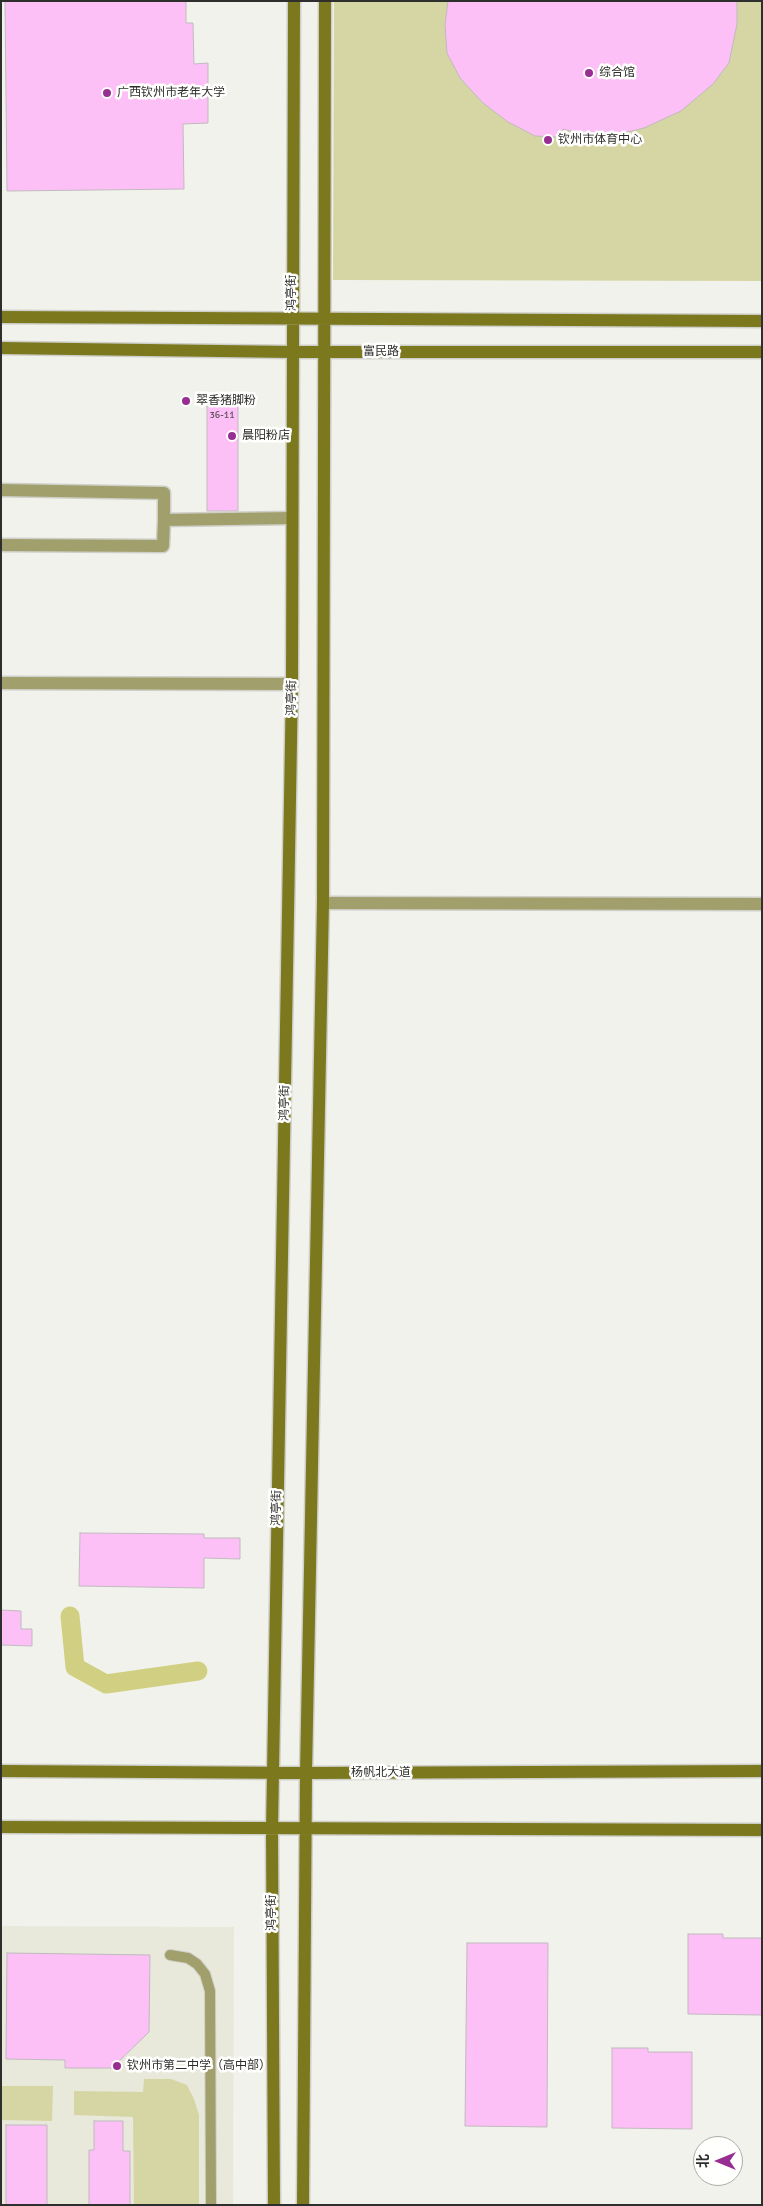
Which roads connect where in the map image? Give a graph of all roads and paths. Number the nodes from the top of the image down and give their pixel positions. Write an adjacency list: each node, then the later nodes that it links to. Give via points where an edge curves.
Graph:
1 (294, 1): 4 (street, 鸿亭街)
2 (325, 1): 5 (street)
3 (1, 317): 4 (street)
4 (292, 317): 5 (street); 8 (street, 鸿亭街)
5 (324, 317): 6 (street); 9 (street)
6 (762, 321)
7 (1, 348): 8 (street, 富民路)
8 (293, 352): 9 (street, 富民路); 12 (street, 鸿亭街)
9 (323, 352): 10 (street, 富民路); 17 (street)
10 (762, 352)
11 (1, 490): 13 (street, via 164,493)
12 (292, 518): 13 (street); 16 (street, 鸿亭街)
13 (164, 520): 14 (street, via 163,546)
14 (1, 545)
15 (1, 683): 16 (street)
16 (292, 684): 21 (street, 鸿亭街)
17 (323, 903): 18 (street); 22 (street)
18 (762, 904)
19 (1, 1771): 21 (street, 杨帆北大道)
20 (762, 1771): 22 (street, 杨帆北大道)
21 (273, 1774): 22 (street, 杨帆北大道); 24 (street, 鸿亭街)
22 (306, 1774): 25 (street)
23 (1, 1827): 24 (street)
24 (272, 1829): 25 (street); 29 (street, 鸿亭街)
25 (306, 1829): 26 (street); 30 (street)
26 (762, 1830)
27 (170, 1955): 28 (lane, via 188,1958 198,1964 210,1990)
28 (211, 2205)
29 (274, 2205)
30 (303, 2205)

